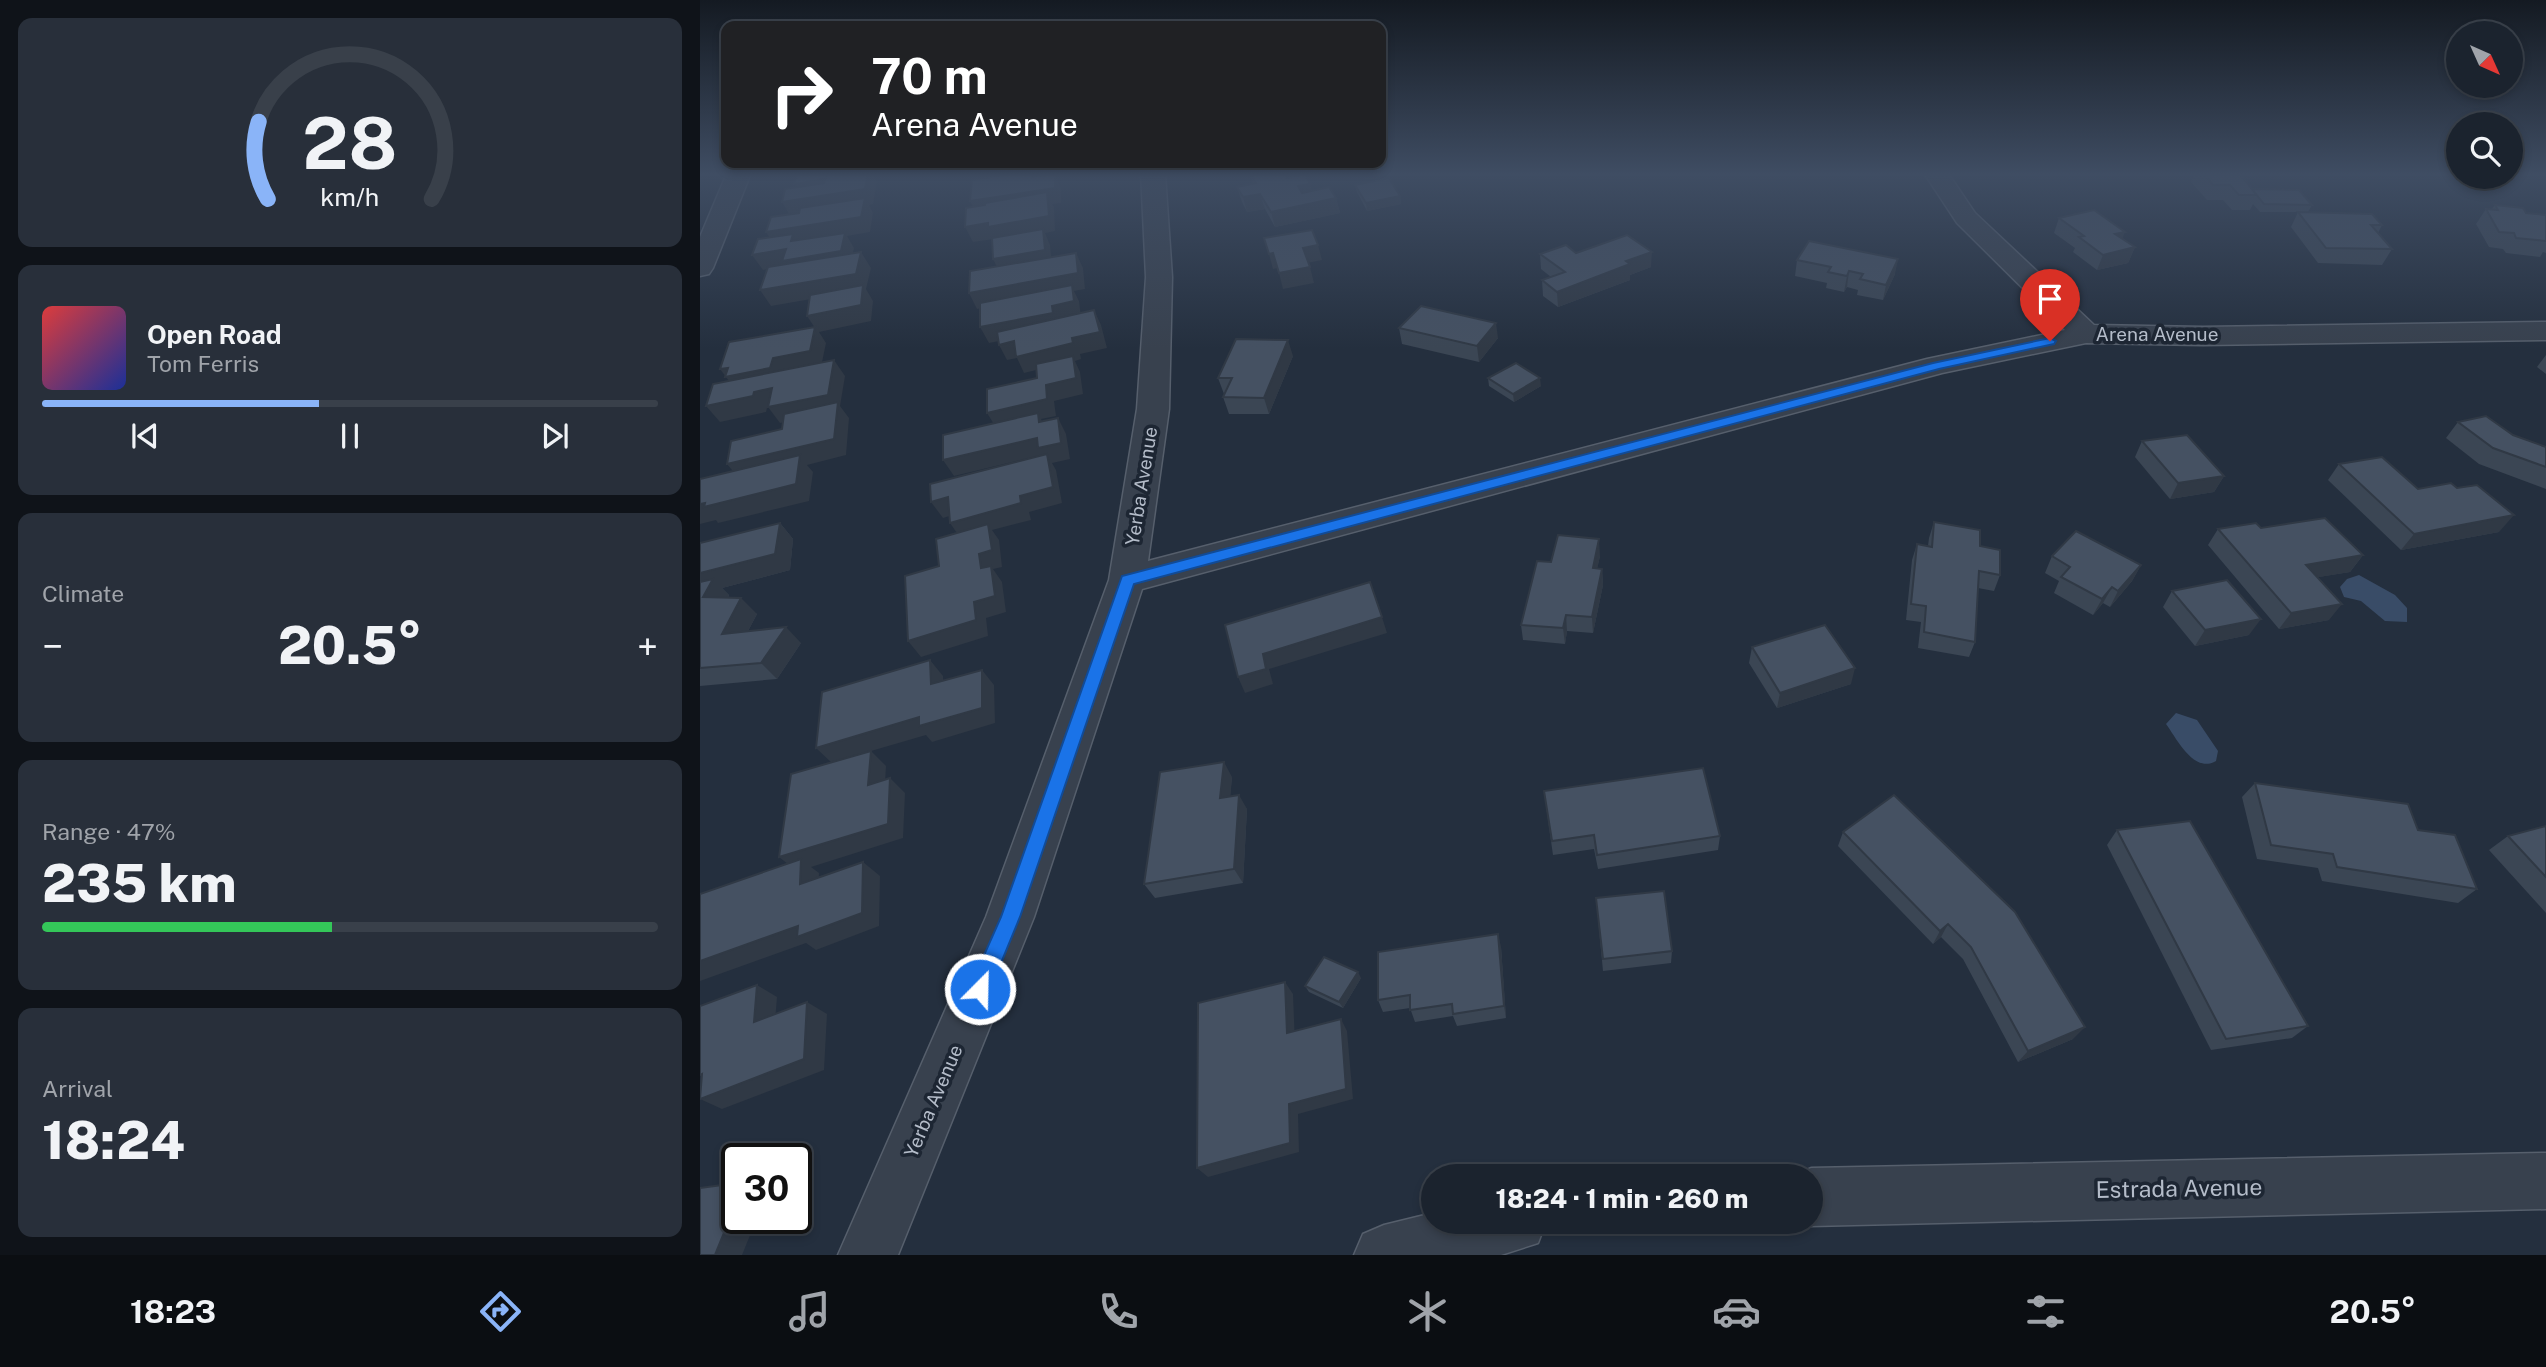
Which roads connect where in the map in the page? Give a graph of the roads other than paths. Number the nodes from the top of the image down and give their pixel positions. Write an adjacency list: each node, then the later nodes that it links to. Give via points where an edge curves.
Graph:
1 (715, 232): 4 (street)
2 (1156, 232): 7 (street, Yerba Avenue, via 1153,409)
3 (1980, 232): 6 (street)
4 (700, 268)
5 (2546, 331): 6 (street, Arena Avenue)
6 (2086, 334): 7 (street, Arena Avenue, via 1938,365)
7 (1127, 580): 11 (street, Yerba Avenue, via 1010,917)
8 (2546, 1181): 9 (street, Estrada Avenue)
9 (1823, 1197)
10 (1469, 1234): 12 (street)
11 (868, 1255)
12 (1384, 1255)

